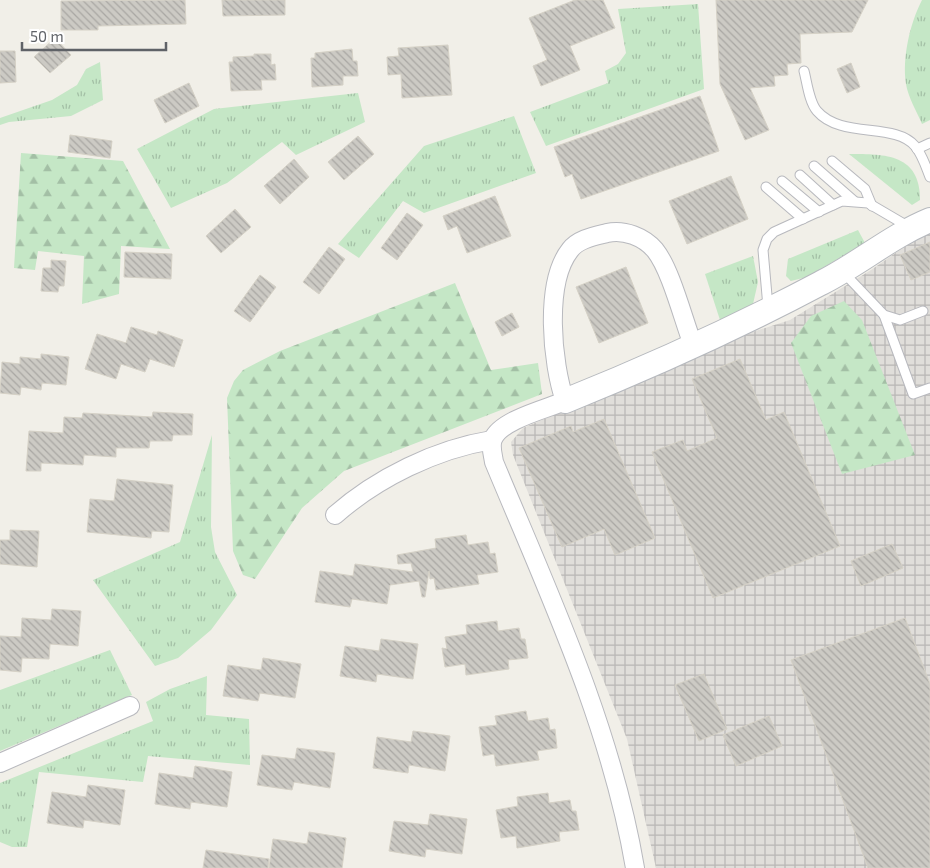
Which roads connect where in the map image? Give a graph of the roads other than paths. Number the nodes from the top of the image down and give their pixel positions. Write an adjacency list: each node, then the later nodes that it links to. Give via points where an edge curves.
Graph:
1 (804, 71): 3 (lane, via 815,109 826,119 837,125 901,136)
2 (930, 143): 3 (lane)
3 (917, 149): 7 (lane)
4 (832, 161): 12 (lane, via 865,189)
5 (814, 166): 10 (lane)
6 (800, 175): 11 (lane)
7 (930, 177)
8 (782, 181): 13 (lane)
9 (766, 187): 14 (lane)
10 (854, 201): 11 (lane); 12 (lane)
11 (833, 205): 13 (lane)
12 (872, 206): 15 (lane)
13 (819, 212): 14 (lane)
14 (803, 219): 17 (lane, via 774,232 767,239 763,250)
15 (920, 224): 16 (street)
16 (842, 271): 17 (street); 19 (lane)
17 (769, 310): 20 (street)
18 (923, 311): 19 (lane, via 900,320)
19 (884, 315): 21 (lane, via 913,394)
20 (693, 345): 22 (street); 22 (street, via 663,264 649,244 626,233 613,232 580,242 570,250 562,266 552,320 556,368)
21 (930, 388)
22 (565, 401): 23 (street, via 507,424)
23 (492, 440): 24 (street, via 466,444 396,473 358,494); 27 (street, via 494,462 605,742 620,794)
24 (335, 515)
25 (130, 706): 26 (street)
26 (0, 764)
27 (634, 868)

